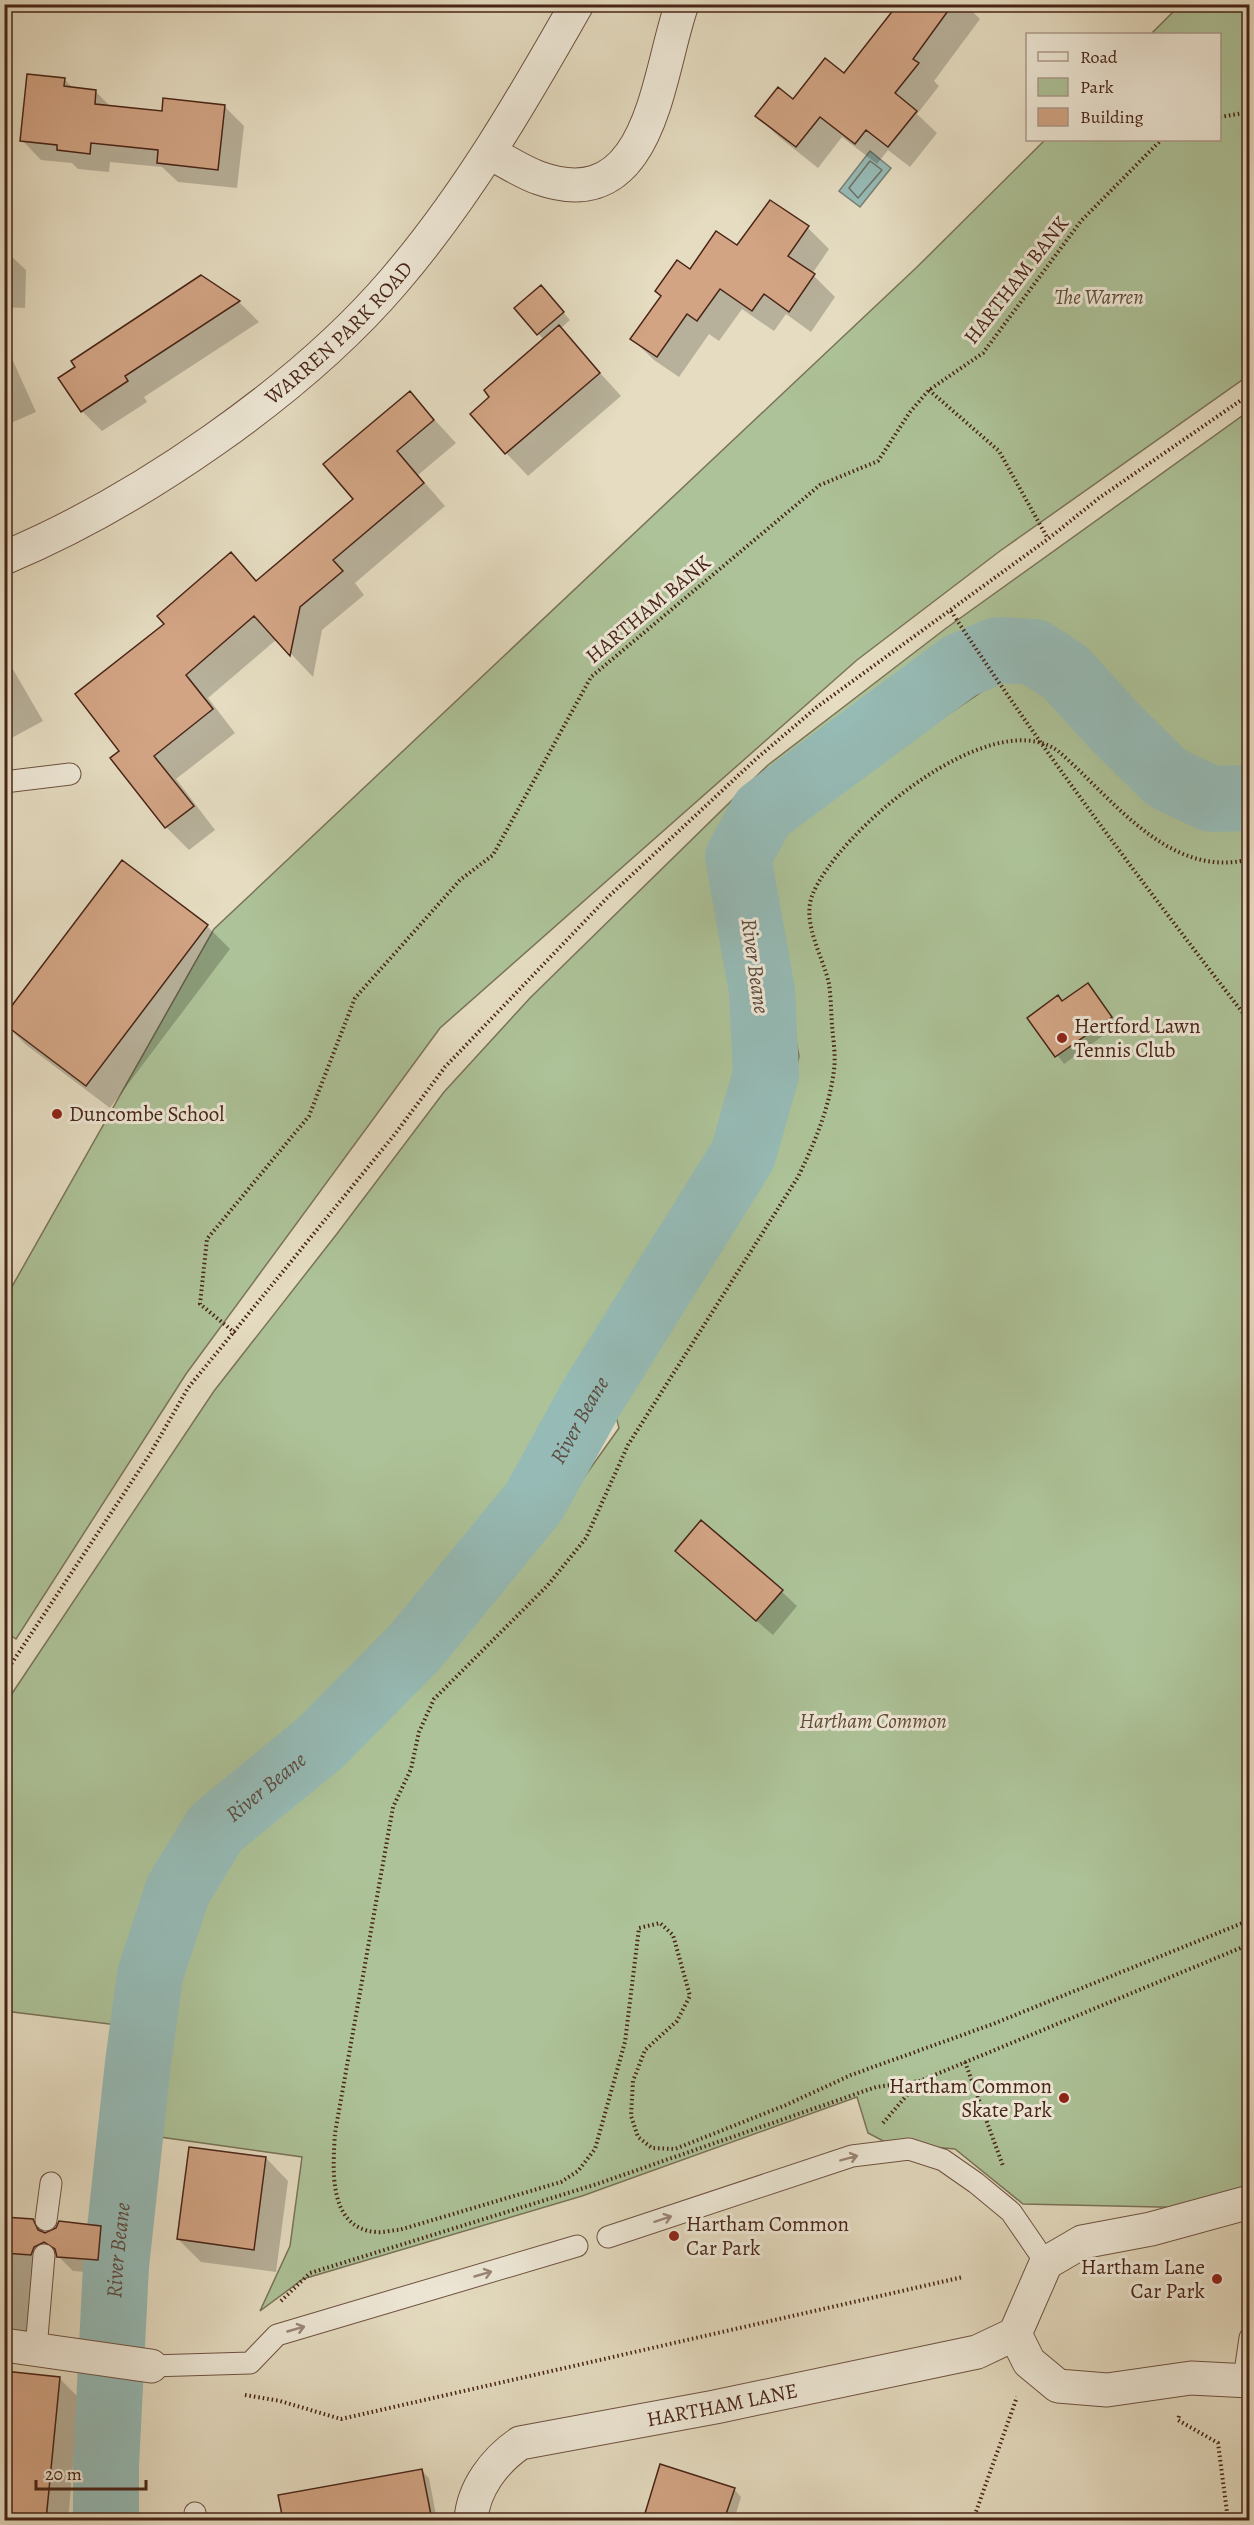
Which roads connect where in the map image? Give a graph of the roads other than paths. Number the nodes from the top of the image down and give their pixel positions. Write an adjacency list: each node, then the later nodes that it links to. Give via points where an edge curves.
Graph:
1 (577, 4): 3 (street, WARREN PARK ROAD)
2 (682, 4): 3 (street, via 672,31 658,99 637,145 624,165 609,177 565,184 539,178)
3 (490, 153): 4 (street, WARREN PARK ROAD, via 432,234 346,333 245,417 183,459 106,509)
4 (4, 558)
5 (70, 774): 6 (lane)
6 (4, 782)
7 (51, 2182): 9 (lane)
8 (1250, 2202): 13 (street, via 1151,2229 1082,2242)
9 (46, 2220)
10 (608, 2237): 13 (lane, one-way to 13, via 852,2156 909,2149 943,2160 1011,2212)
11 (577, 2246): 17 (lane, one-way to 11, via 250,2363 277,2335)
12 (44, 2255): 15 (lane)
13 (1046, 2263): 16 (street)
14 (1250, 2338): 18 (lane)
15 (20, 2347): 17 (street)
16 (1022, 2348): 18 (street, via 1058,2386 1107,2390 1191,2378); 19 (street, HARTHAM LANE, via 977,2352 520,2443 507,2452 483,2481 472,2506)
17 (151, 2366)
18 (1247, 2380)
19 (471, 2520)

